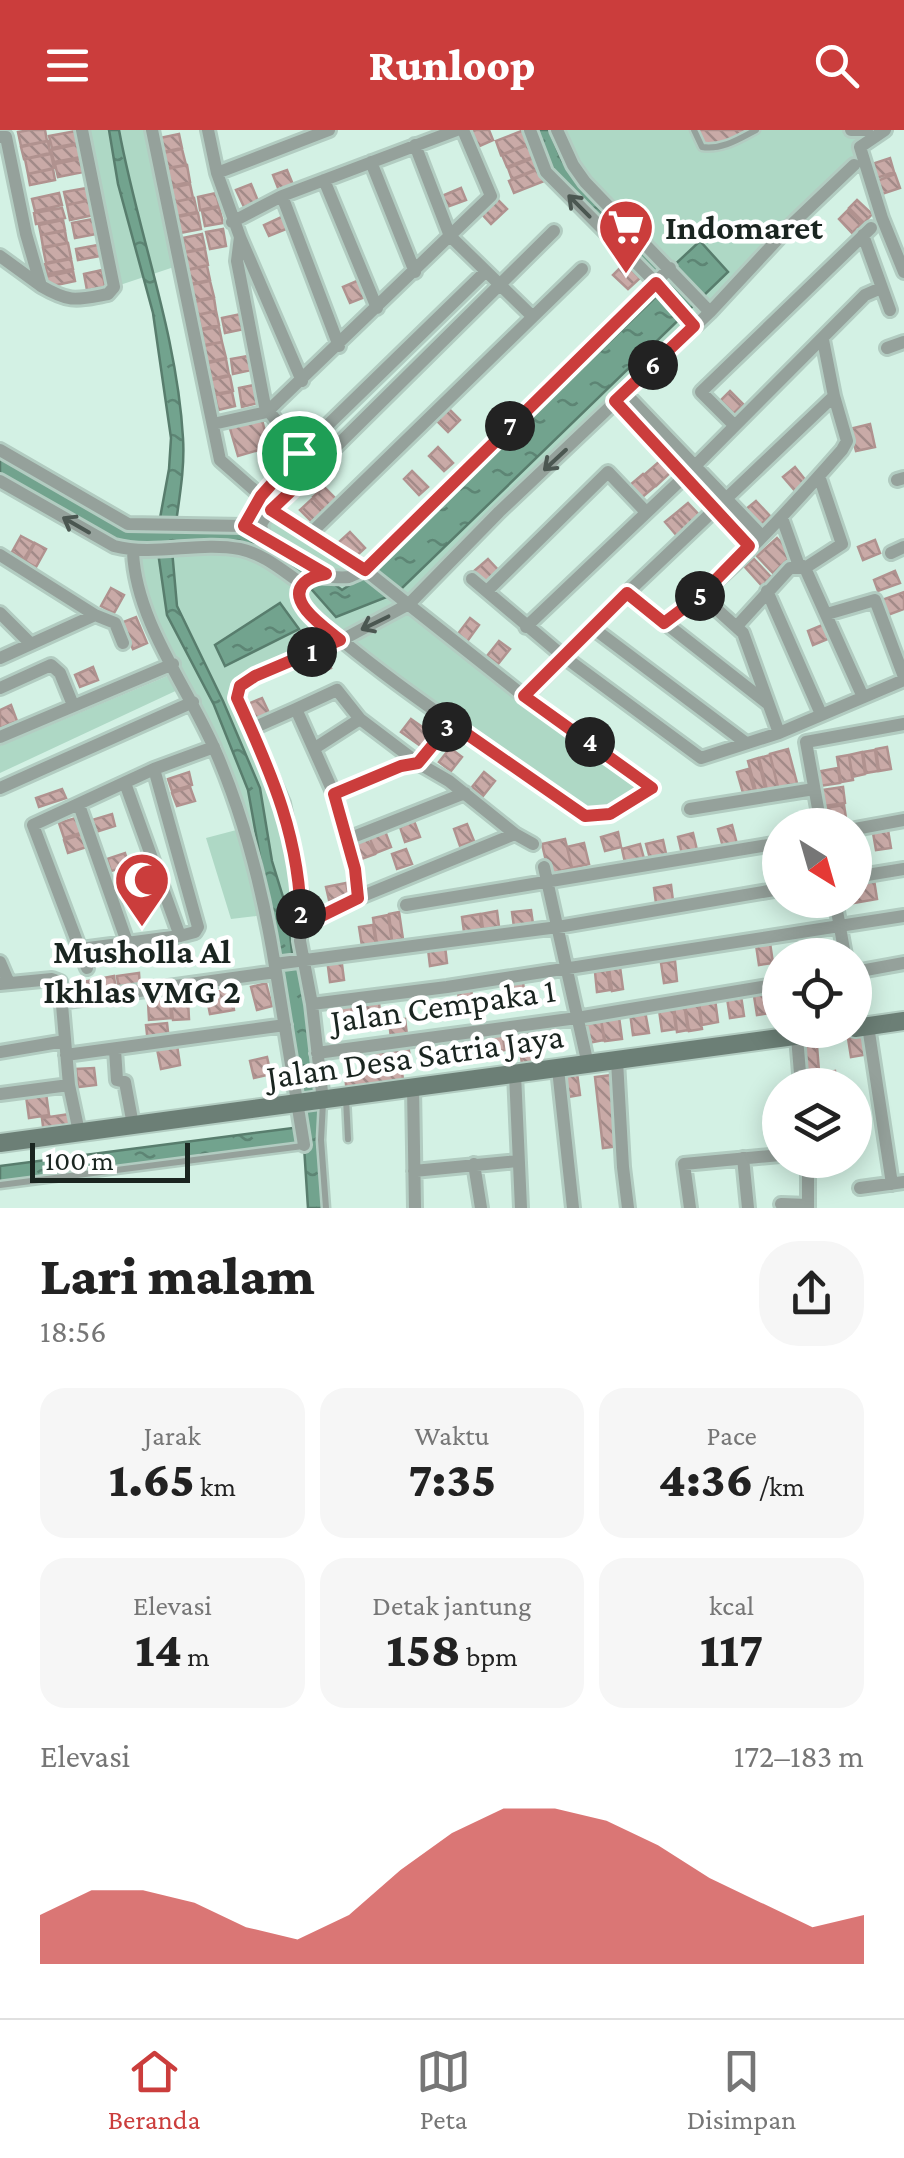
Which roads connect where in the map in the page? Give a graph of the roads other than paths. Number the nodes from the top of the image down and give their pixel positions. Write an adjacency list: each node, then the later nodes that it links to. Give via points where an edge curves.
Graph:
1 (82, 130): 33 (street, via 114,287 108,294 65,300)
2 (152, 130): 48 (street)
3 (208, 130): 17 (street)
4 (329, 130): 17 (street)
5 (460, 130): 14 (street); 23 (street, via 492,195)
6 (530, 130): 31 (street, one-way to 6, via 546,172)
7 (557, 130): 26 (street, via 585,182)
8 (694, 130): 9 (lane, via 709,149)
9 (756, 130)
10 (851, 130): 11 (street)
11 (867, 130)
12 (885, 130): 30 (street, via 860,147)
13 (0, 137): 22 (street, via 6,138)
14 (415, 146): 15 (street); 23 (street)
15 (371, 162): 18 (street); 28 (street)
16 (854, 165): 35 (street)
17 (217, 174): 20 (street)
18 (324, 180): 19 (street); 34 (street)
19 (282, 196): 20 (street); 40 (street)
20 (232, 222): 24 (street)
21 (554, 231): 32 (street)
22 (26, 234): 25 (street); 33 (street)
23 (450, 236): 28 (street); 29 (street)
24 (240, 237): 43 (street); 47 (street, via 238,260)
25 (4, 260): 33 (street)
26 (670, 268): 31 (street); 35 (street)
27 (582, 270): 36 (street)
28 (415, 272): 34 (street)
29 (485, 272): 32 (street); 42 (street)
30 (904, 272)
31 (656, 283): 37 (street); 72 (street)
32 (502, 285): 36 (street); 44 (street)
33 (41, 286)
34 (378, 308): 40 (street)
35 (710, 312): 37 (street)
36 (532, 316): 65 (street)
37 (694, 326): 45 (street)
38 (824, 340): 46 (street); 50 (street); 50 (street, via 865,295 886,300 867,231 696,388)
39 (904, 342): 41 (street)
40 (338, 346): 43 (street)
41 (887, 348)
42 (386, 366): 44 (street); 52 (street)
43 (302, 381): 47 (street)
44 (402, 382): 54 (street)
45 (620, 396): 49 (street); 80 (street, one-way to 80)
46 (834, 396): 55 (street, via 847,441); 59 (street)
47 (267, 412): 48 (street); 52 (street)
48 (212, 424): 58 (street, via 220,460)
49 (647, 425): 53 (street); 56 (street)
50 (734, 425): 53 (street)
51 (0, 450): 64 (street, via 128,524)
52 (299, 453): 54 (street); 58 (street)
53 (695, 466): 56 (street); 59 (street)
54 (313, 470): 60 (street)
55 (819, 476): 63 (street); 71 (street, via 842,544)
56 (684, 477): 61 (street); 62 (street)
57 (0, 480): 69 (street, one-way to 57)
58 (261, 496): 60 (street); 64 (street)
59 (726, 499): 61 (street); 67 (street)
60 (271, 510): 65 (street); 66 (street, via 261,524)
61 (715, 510): 68 (street); 78 (street)
62 (646, 512): 76 (street, via 608,472); 86 (street)
63 (782, 518): 67 (street); 71 (street)
64 (244, 526): 66 (street)
65 (310, 533): 72 (street)
66 (263, 535): 73 (street)
67 (761, 535): 68 (street)
68 (749, 546): 79 (street)
69 (133, 552): 75 (street, via 240,549); 93 (street, via 134,572)
70 (0, 555): 82 (street)
71 (805, 568): 77 (street, via 790,568); 83 (street)
72 (365, 570): 73 (street, via 350,577); 80 (street)
73 (326, 574): 75 (street)
74 (472, 579): 76 (street)
75 (302, 584): 88 (street, via 300,604)
76 (487, 591): 86 (street)
77 (768, 591): 85 (street); 102 (street)
78 (627, 593): 84 (street); 87 (street)
79 (701, 595): 84 (street); 85 (street)
80 (409, 604): 88 (street, one-way to 88); 96 (street)
81 (0, 613): 90 (street)
82 (95, 614): 89 (street, via 119,627); 90 (street)
83 (827, 614): 94 (street, via 874,600); 97 (street)
84 (664, 623): 99 (street)
85 (737, 626): 99 (street)
86 (526, 627): 91 (street)
87 (594, 628): 91 (street); 109 (street)
88 (340, 640): 104 (street); 106 (street, via 240,686 237,698)
89 (123, 643)
90 (30, 644): 92 (street)
91 (563, 656): 96 (street); 109 (street, via 701,758)
92 (0, 658)
93 (172, 664): 98 (street); 100 (street)
94 (904, 679): 97 (street)
95 (0, 688): 100 (street, via 51,665)
96 (524, 696): 104 (street, via 650,790 610,814 585,816)
97 (863, 697): 102 (street)
98 (193, 702): 111 (street); 115 (street)
99 (767, 703): 107 (street)
100 (73, 705): 108 (street)
101 (296, 709): 103 (street, via 337,690); 106 (street); 110 (street)
102 (821, 714): 107 (street)
103 (356, 722): 110 (street, via 325,731); 112 (street)
104 (451, 723): 112 (street)
105 (904, 724): 116 (street, via 806,742)
106 (251, 729): 136 (street, via 283,802)
107 (779, 733): 109 (street)
108 (0, 737)
109 (746, 743)
110 (321, 745): 118 (street)
111 (214, 747): 113 (street); 147 (street, via 242,818)
112 (418, 763): 117 (street); 118 (street)
113 (154, 769): 114 (street); 139 (street, via 198,927)
114 (125, 783): 119 (street); 139 (street)
115 (0, 788)
116 (814, 789): 120 (street); 121 (street)
117 (465, 793): 124 (street); 125 (street)
118 (334, 794): 125 (street)
119 (79, 805): 141 (street); 142 (street, via 36,822 34,829)
120 (818, 808)
121 (690, 809)
122 (904, 820): 123 (street)
123 (872, 827)
124 (516, 834): 126 (street); 132 (street)
125 (348, 839): 132 (street)
126 (533, 844)
127 (762, 845): 129 (street)
128 (904, 868): 130 (street)
129 (546, 874): 133 (street); 137 (street)
130 (872, 874)
131 (762, 892): 137 (street)
132 (358, 898): 136 (street)
133 (406, 905)
134 (904, 916): 138 (street)
135 (838, 918): 138 (street)
136 (301, 926): 143 (street)
137 (558, 927): 143 (street); 148 (street)
138 (840, 927): 140 (street); 148 (street)
139 (180, 936): 141 (street)
140 (842, 938)
141 (127, 942): 142 (street)
142 (81, 949): 146 (street)
143 (304, 960): 147 (street); 153 (street)
144 (0, 962): 150 (street)
145 (904, 963): 149 (street)
146 (87, 968)
147 (276, 968): 152 (street); 156 (street)
148 (567, 968): 153 (street); 154 (street)
149 (872, 969)
150 (4, 984): 152 (street, via 58,980)
151 (762, 987): 154 (street, Jalan Cempaka 1)
152 (60, 1002): 159 (street)
153 (312, 1004): 163 (street)
154 (578, 1018): 163 (street, Jalan Cempaka 1); 165 (street)
155 (904, 1022): 157 (street)
156 (285, 1025): 161 (street); 173 (street)
157 (872, 1026)
158 (762, 1041): 164 (street, Jalan Desa Satria Jaya)
159 (65, 1048): 161 (street); 162 (street); 168 (street)
160 (866, 1048): 185 (street)
161 (115, 1050): 174 (street, via 117,1080 125,1082)
162 (0, 1052)
163 (316, 1053): 172 (street)
164 (617, 1061): 165 (street, Jalan Desa Satria Jaya); 195 (street)
165 (588, 1065): 166 (street, Jalan Desa Satria Jaya)
166 (558, 1068): 167 (street, Jalan Desa Satria Jaya); 194 (street)
167 (515, 1074): 169 (street, Jalan Desa Satria Jaya); 181 (street)
168 (69, 1085): 170 (street); 175 (street)
169 (412, 1087): 171 (street, Jalan Desa Satria Jaya); 183 (street)
170 (0, 1094)
171 (346, 1097): 172 (street, Jalan Desa Satria Jaya); 176 (lane)
172 (323, 1100): 173 (street, Jalan Desa Satria Jaya); 190 (lane)
173 (299, 1105): 174 (street, Jalan Desa Satria Jaya); 178 (street)
174 (133, 1125): 175 (street, Jalan Desa Satria Jaya)
175 (80, 1132): 177 (street, Jalan Desa Satria Jaya)
176 (348, 1138)
177 (0, 1143)
178 (304, 1145): 186 (lane)
179 (762, 1157): 180 (street)
180 (744, 1158): 196 (street, via 684,1164); 197 (street)
181 (517, 1161): 182 (street); 193 (street)
182 (474, 1164): 183 (street); 192 (street)
183 (414, 1172): 191 (street)
184 (808, 1178): 189 (street)
185 (898, 1183): 187 (street)
186 (0, 1184)
187 (860, 1188)
188 (781, 1204): 189 (street)
189 (808, 1206)
190 (326, 1208)
191 (415, 1208)
192 (481, 1208)
193 (521, 1208)
194 (573, 1208)
195 (628, 1208)
196 (690, 1208)
197 (748, 1208)

